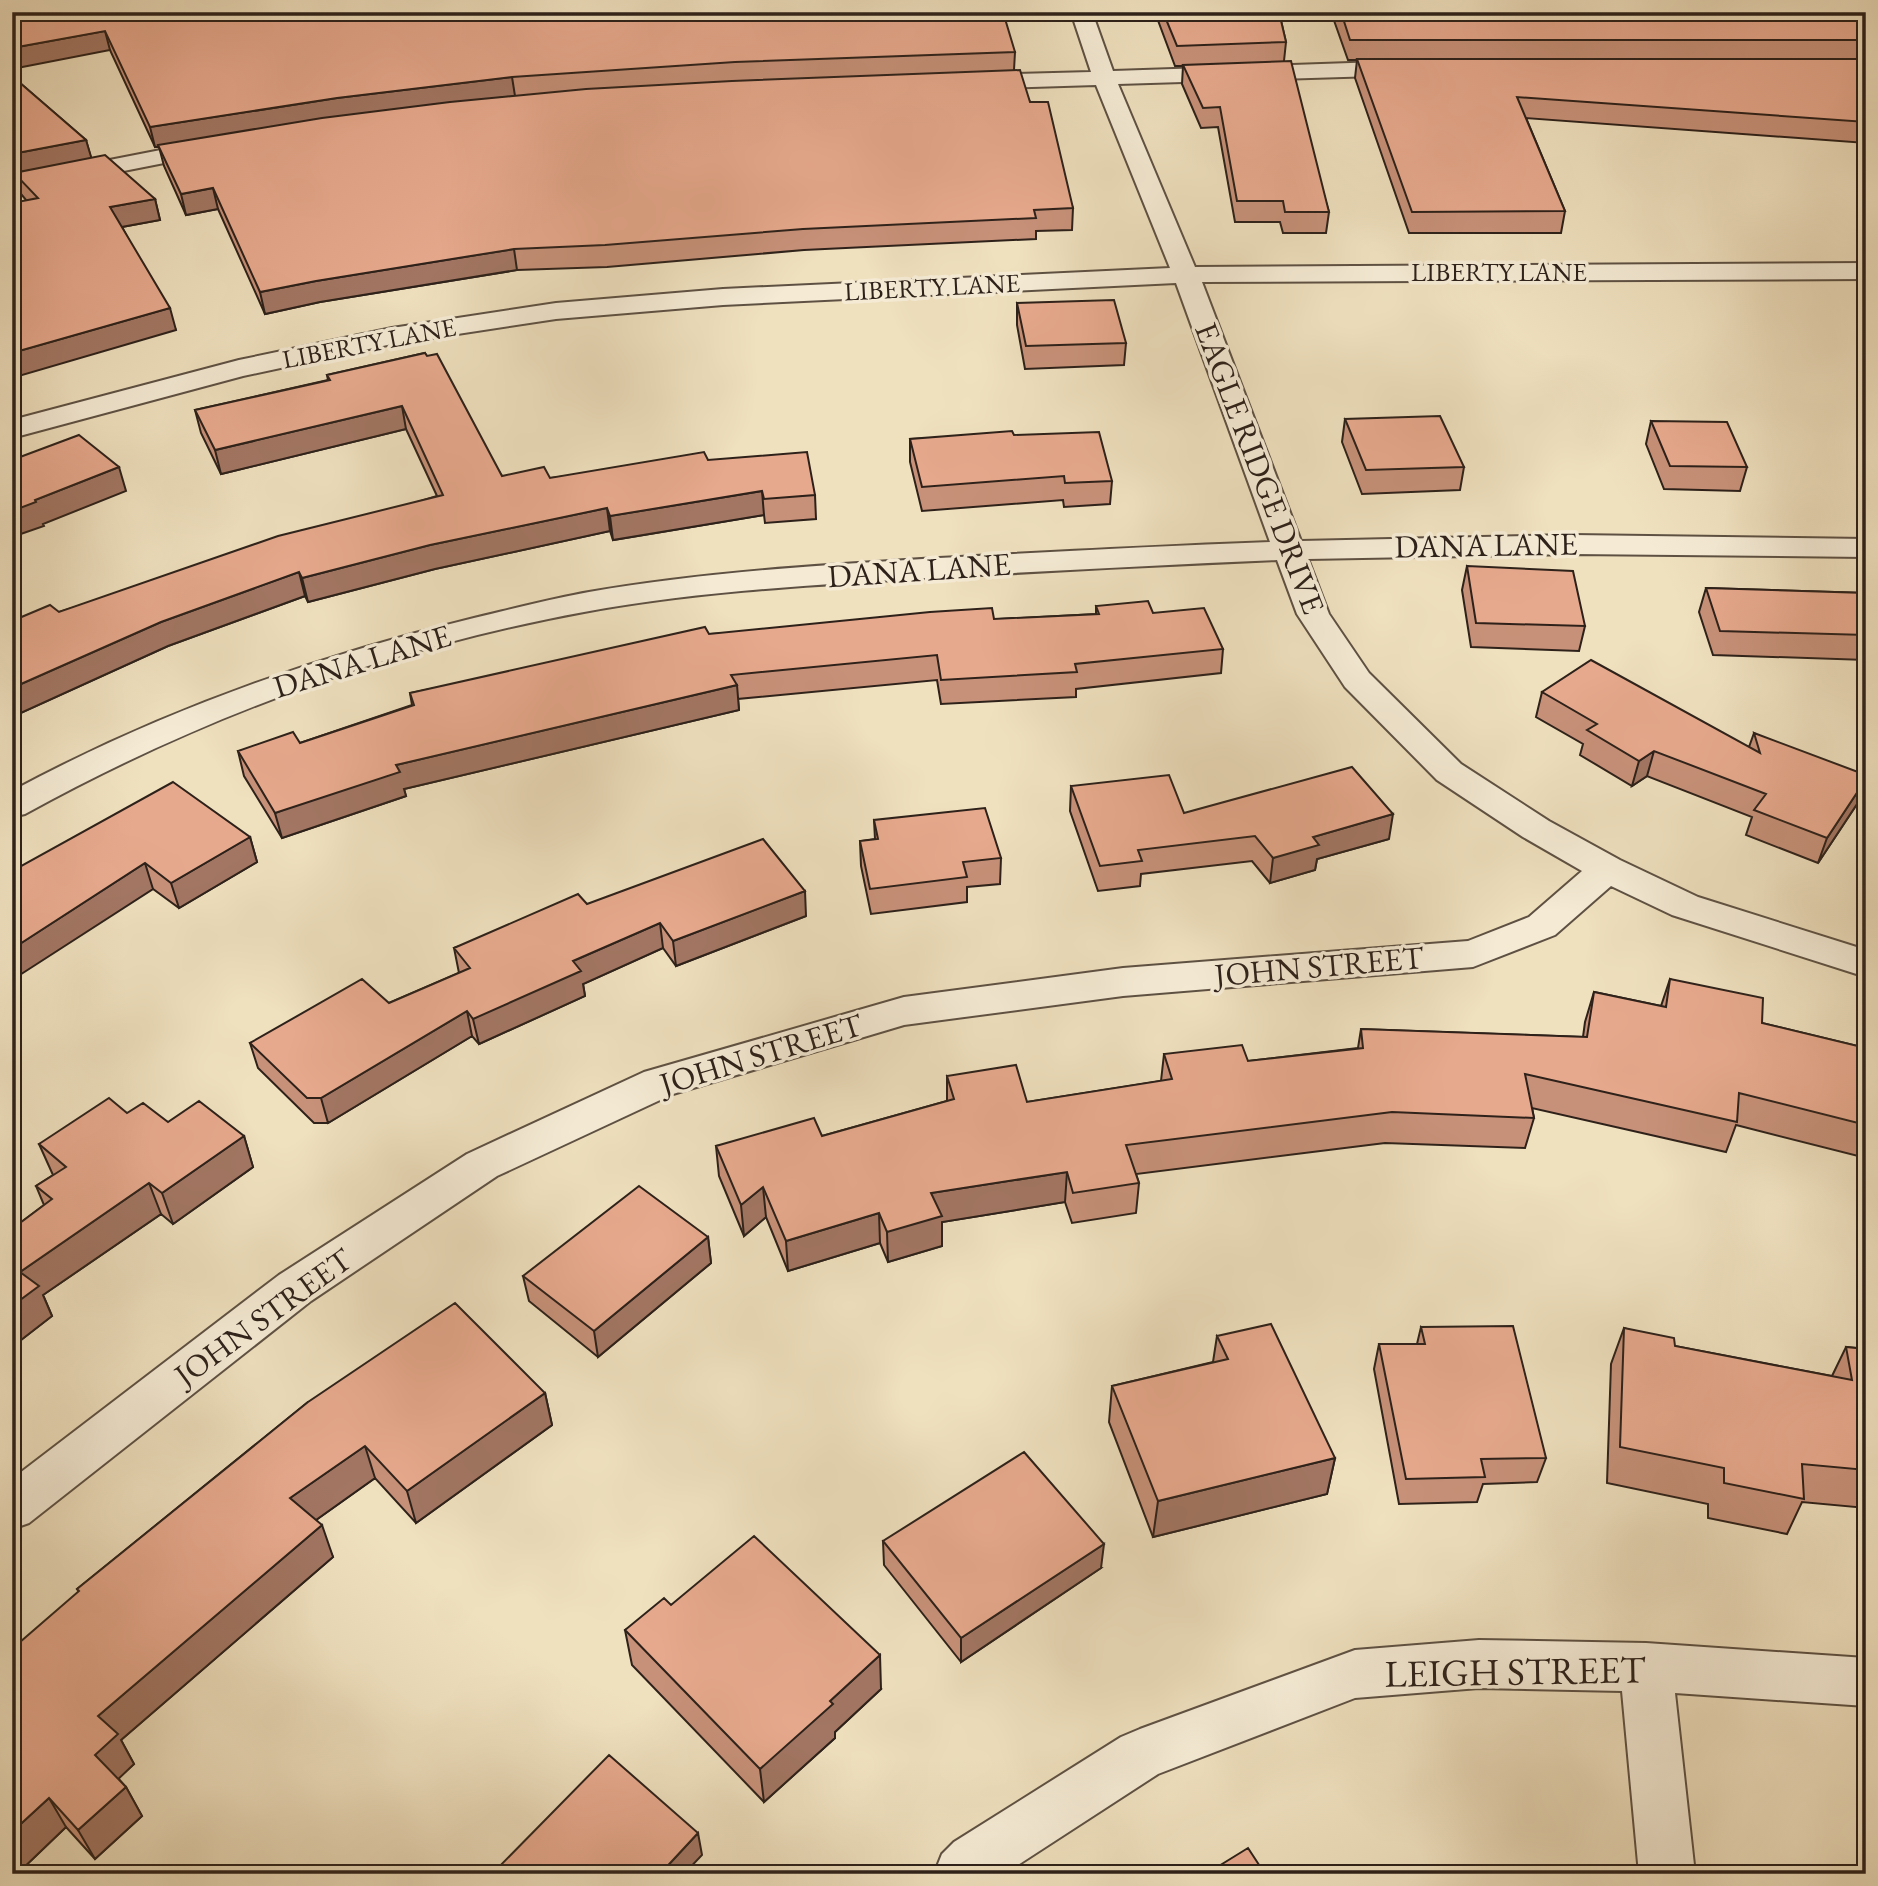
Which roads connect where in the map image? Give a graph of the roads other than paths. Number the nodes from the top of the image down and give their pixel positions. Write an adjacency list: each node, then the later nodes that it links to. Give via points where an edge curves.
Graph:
1 (1081, 12): 3 (street, EAGLE RIDGE DRIVE)
2 (1434, 68): 3 (street)
3 (1104, 77): 4 (street); 8 (street, EAGLE RIDGE DRIVE)
4 (944, 83)
5 (233, 144): 6 (street)
6 (12, 186)
7 (1866, 271): 8 (street, LIBERTY LANE)
8 (1186, 275): 9 (street, LIBERTY LANE, via 555,311 392,336 239,368); 11 (street, EAGLE RIDGE DRIVE)
9 (12, 429)
10 (1866, 548): 11 (street, DANA LANE, via 1479,544)
11 (1287, 549): 12 (street, DANA LANE, via 756,581 590,602 443,635 293,679 173,725); 13 (street, EAGLE RIDGE DRIVE, via 1313,614 1357,680 1449,772)
12 (12, 806)
13 (1607, 869): 14 (street, EAGLE RIDGE DRIVE, via 1685,906); 15 (street, JOHN STREET, via 1542,926 1473,954 1124,982 904,1011 659,1083 482,1165 295,1288)
14 (1866, 964)
15 (12, 1508)
16 (1646, 1667): 17 (street, LEIGH STREET); 18 (street, LEIGH STREET, via 1479,1664 1355,1674 1140,1755 974,1861); 19 (street)
17 (1866, 1682)
18 (962, 1874)
19 (1667, 1874)

